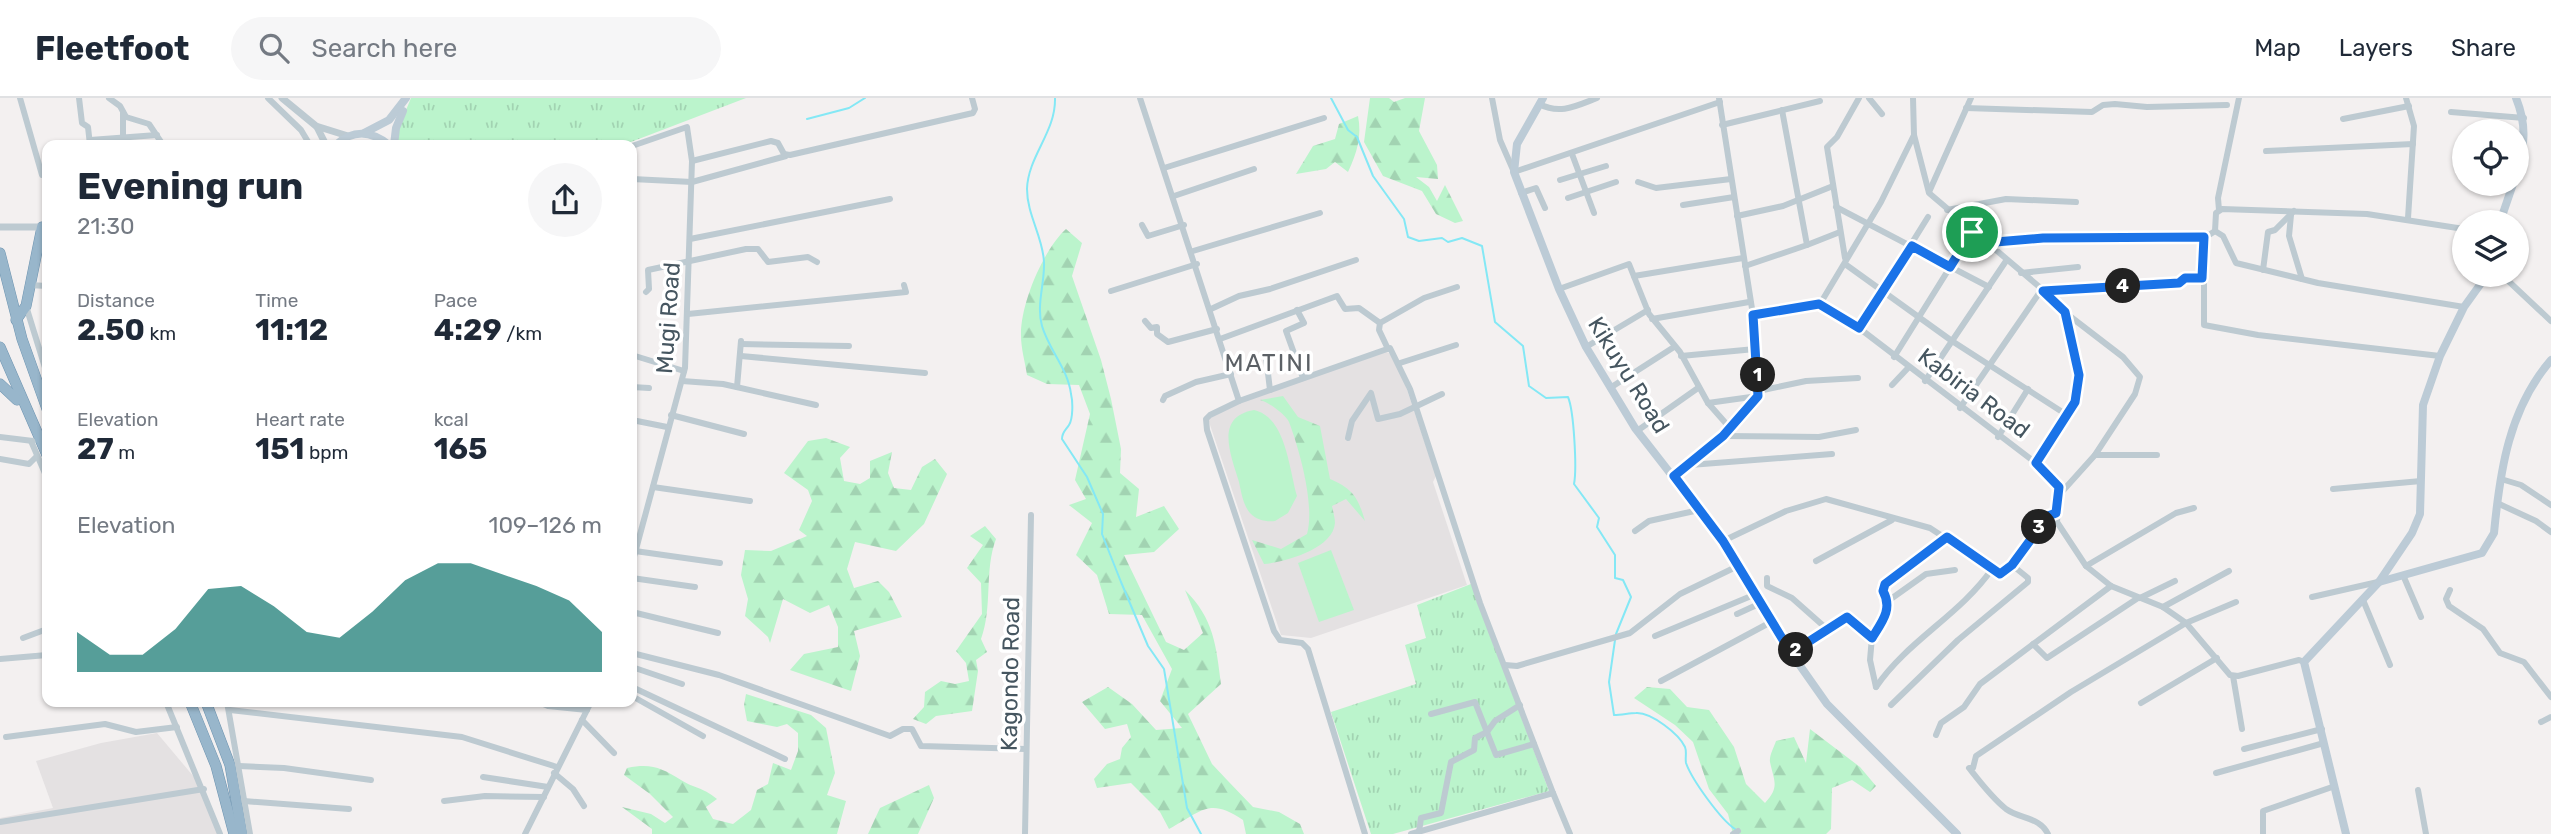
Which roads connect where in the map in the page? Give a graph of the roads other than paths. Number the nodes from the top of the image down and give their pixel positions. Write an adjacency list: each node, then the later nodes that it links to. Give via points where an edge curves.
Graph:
1 (20, 98): 60 (street)
2 (79, 98): 41 (street, via 79,113)
3 (109, 98): 30 (street)
4 (268, 98): 45 (street)
5 (282, 98): 36 (street)
6 (407, 98): 37 (main road, via 389,120); 49 (main road)
7 (972, 98): 54 (street, via 973,113)
8 (1140, 98): 57 (street)
9 (1492, 98): 59 (street, via 1500,140)
10 (1597, 98): 21 (street, via 1563,110 1552,110)
11 (1859, 98): 68 (street, via 1837,138 1827,146)
12 (1869, 98): 31 (street)
13 (1913, 98): 39 (street)
14 (1971, 98): 26 (street)
15 (2098, 98): 27 (street)
16 (2156, 98): 25 (street)
17 (2239, 98): 82 (street)
18 (2406, 98): 24 (street)
19 (2516, 98): 34 (main road)
20 (1719, 100): 35 (street); 53 (street)
21 (1541, 101): 59 (main road, via 1514,152)
22 (1819, 101): 28 (street)
23 (2227, 105): 25 (street)
24 (2409, 106): 33 (street); 51 (street)
25 (2156, 107): 27 (street, via 2115,104)
26 (1966, 108): 27 (street, via 2078,112); 71 (street)
27 (2098, 108)
28 (1782, 110): 35 (street); 76 (street)
29 (2451, 112): 34 (street)
30 (123, 113): 38 (street, via 145,121); 42 (street)
31 (1882, 114)
32 (1324, 117): 57 (street)
33 (2343, 118)
34 (2524, 118)
35 (1722, 125): 63 (street)
36 (316, 126): 40 (street); 46 (street)
37 (364, 133): 40 (main road); 48 (main road)
38 (157, 135): 43 (street); 44 (street)
39 (1914, 135): 71 (street); 89 (street)
40 (348, 136): 47 (main road)
41 (90, 140)
42 (123, 140)
43 (133, 140)
44 (160, 140)
45 (307, 140)
46 (323, 140)
47 (343, 140)
48 (384, 140)
49 (393, 140)
50 (637, 144): 55 (street, Mugi Road, via 687,127)
51 (2413, 144): 52 (street); 88 (street)
52 (2266, 151)
53 (1572, 154): 59 (street); 61 (street)
54 (786, 156): 55 (street, via 778,143 771,141); 65 (street)
55 (692, 161): 65 (street, Mugi Road)
56 (1606, 166): 61 (street)
57 (1164, 168): 72 (street)
58 (1254, 169): 72 (street)
59 (1514, 172): 70 (main road, Kikuyu Road)
60 (42, 175)
61 (1579, 175): 64 (street); 69 (street)
62 (637, 179): 65 (street)
63 (1731, 179): 67 (street, via 1656,188); 73 (street)
64 (1560, 180)
65 (692, 182): 100 (street, Mugi Road)
66 (1616, 182): 69 (street)
67 (1638, 182)
68 (1833, 186): 76 (street); 79 (street)
69 (1585, 192): 74 (street); 85 (street)
70 (1521, 193): 80 (street, via 1536,188); 128 (main road, Kikuyu Road)
71 (1929, 193): 81 (street)
72 (1174, 196): 91 (street)
73 (1734, 197): 78 (street); 86 (street)
74 (1568, 198)
75 (890, 199): 100 (street)
76 (1799, 199): 86 (street); 102 (street)
77 (2076, 202): 81 (street, via 2006,200)
78 (1682, 205)
79 (1836, 207): 89 (street); 95 (street)
80 (1545, 208)
81 (1947, 210): 96 (street)
82 (2219, 210): 83 (street); 97 (street)
83 (2294, 211): 88 (street); 115 (street, via 2267,232); 119 (street, via 2289,236)
84 (1320, 213): 104 (street)
85 (1594, 214)
86 (1737, 216): 111 (street)
87 (1928, 217): 103 (street)
88 (2408, 218): 94 (street)
89 (1867, 223): 103 (street); 108 (street)
90 (1142, 225): 91 (street, via 1148,236)
91 (1184, 225): 104 (street)
92 (3, 227): 93 (street)
93 (42, 227)
94 (2452, 227)
95 (1840, 232): 102 (street); 108 (street)
96 (1972, 232): 101 (street); 113 (street)
97 (2215, 232): 98 (street); 115 (street, via 2223,236 2236,264)
98 (2204, 237): 101 (street); 118 (street)
99 (42, 238): 121 (highway)
100 (691, 239): 106 (street, Mugi Road)
101 (1984, 243): 109 (street)
102 (1807, 245): 111 (street)
103 (1912, 246): 113 (street); 129 (street)
104 (1193, 251): 112 (street)
105 (0, 253): 120 (highway)
106 (690, 260): 110 (street, via 756,248 768,262 808,257); 132 (street, via 648,270); 141 (street, Mugi Road)
107 (1356, 260): 137 (street)
108 (1845, 261): 129 (street); 134 (street)
109 (2006, 261): 116 (street); 124 (street)
110 (817, 262)
111 (1744, 262): 117 (street); 133 (street)
112 (1197, 264): 131 (street); 137 (street)
113 (1950, 267): 124 (street); 143 (street)
114 (2078, 267): 116 (street)
115 (2263, 270): 119 (street)
116 (2021, 273): 130 (street)
117 (1634, 276): 128 (street, via 1627,263); 139 (street)
118 (2202, 278): 130 (street); 163 (street, via 2204,325)
119 (2302, 279): 136 (street)
120 (3, 280): 145 (highway)
121 (29, 285): 123 (street); 135 (highway)
122 (904, 285): 141 (street, via 906,292)
123 (42, 286)
124 (1989, 287): 152 (street)
125 (2478, 287): 136 (main road)
126 (2515, 287): 147 (street)
127 (1457, 288): 148 (street, via 1424,298)
128 (1559, 289): 156 (main road, Kikuyu Road)
129 (1884, 290): 143 (street); 149 (street)
130 (2043, 290): 140 (street); 170 (street)
131 (1111, 291)
132 (646, 292)
133 (1749, 302): 142 (street); 144 (street)
134 (1819, 304): 142 (street); 149 (street, Kabiria Road)
135 (26, 306): 145 (highway); 166 (street)
136 (2464, 307): 163 (main road)
137 (1211, 309): 150 (street)
138 (1297, 310): 148 (street, via 1337,296 1345,309 1359,308); 151 (street); 176 (street, via 1304,323 1286,331)
139 (1648, 310): 144 (street); 156 (street)
140 (2065, 312): 201 (street, via 2079,375 2075,402); 214 (street, via 2123,357 2140,377 2135,394)
141 (688, 314): 172 (street, Mugi Road)
142 (1753, 315): 159 (street)
143 (1920, 315): 152 (street); 165 (street)
144 (1652, 319): 157 (street)
145 (16, 320): 191 (highway)
146 (1145, 321): 150 (street, via 1151,328 1157,327 1157,334 1168,342)
147 (2551, 321)
148 (1380, 323): 158 (street)
149 (1859, 328): 165 (street, Kabiria Road)
150 (1217, 329): 151 (street)
151 (1220, 339): 175 (street)
152 (1952, 341): 170 (street); 179 (street)
153 (1456, 345): 169 (street)
154 (849, 346): 161 (street, via 741,341)
155 (0, 347): 199 (highway)
156 (1586, 347): 186 (main road, Kikuyu Road)
157 (1674, 347): 162 (street); 186 (street)
158 (1388, 349): 169 (street, via 1392,348); 176 (street)
159 (1755, 349): 162 (street); 184 (street)
160 (637, 356): 172 (street)
161 (741, 356): 168 (street); 183 (street)
162 (1681, 356): 187 (street)
163 (2440, 356): 222 (main road, via 2423,405)
164 (1266, 357): 189 (street)
165 (1894, 357): 171 (street, Kabiria Road)
166 (42, 358)
167 (2551, 360): 221 (main road, via 2513,424)
168 (803, 362): 173 (street); 174 (street)
169 (1400, 363): 197 (street)
170 (1990, 366): 188 (street); 198 (street)
171 (1908, 368): 179 (street, Kabiria Road); 181 (street)
172 (684, 370): 178 (street, Mugi Road)
173 (883, 372)
174 (925, 373)
175 (1231, 374): 193 (street, via 1196,382); 194 (street)
176 (1303, 378): 189 (street)
177 (1858, 378): 184 (street)
178 (682, 381): 183 (street); 200 (street, Mugi Road)
179 (1925, 381): 198 (street, Kabiria Road)
180 (0, 384): 199 (highway)
181 (1892, 385)
182 (637, 387): 185 (street)
183 (737, 387): 196 (street)
184 (1760, 387): 192 (street)
185 (649, 388)
186 (1610, 388): 206 (main road, Kikuyu Road)
187 (1698, 388): 195 (street); 206 (street)
188 (2028, 389): 201 (street); 210 (street)
189 (1270, 390): 194 (street)
190 (1442, 394): 197 (street)
191 (42, 395)
192 (1758, 396): 195 (street); 204 (street)
193 (1163, 400)
194 (1239, 401): 346 (street, via 1206,419 1211,443 1274,631 1280,640 1302,643 1308,649)
195 (1708, 403): 204 (street)
196 (816, 405)
197 (1417, 407): 211 (street, via 1378,419 1371,393 1352,421); 282 (street, via 1480,603)
198 (1960, 408): 210 (street, Kabiria Road)
199 (24, 409): 212 (highway)
200 (671, 415): 203 (street, Mugi Road); 207 (street)
201 (2067, 415): 218 (street)
202 (637, 421): 203 (street)
203 (667, 427): 223 (street, Mugi Road)
204 (1730, 428): 208 (street)
205 (1856, 430): 208 (street, via 1819,437)
206 (1637, 431): 220 (main road, Kikuyu Road)
207 (744, 433)
208 (1723, 436): 219 (street)
209 (0, 437): 212 (street)
210 (1998, 437): 218 (street, Kabiria Road)
211 (1348, 438)
212 (35, 440): 216 (highway)
213 (1832, 454): 219 (street)
214 (2095, 455): 215 (street); 225 (street)
215 (2157, 455)
216 (42, 456): 217 (street, via 29,464)
217 (0, 459)
218 (2036, 463): 225 (street, Kabiria Road)
219 (1690, 465): 220 (street)
220 (1674, 476): 230 (main road, Kikuyu Road)
221 (2501, 479): 227 (main road); 228 (street, via 2521,485)
222 (2421, 481): 224 (street); 252 (main road, via 2420,514)
223 (653, 487): 226 (street); 238 (street, Mugi Road)
224 (2333, 489)
225 (2060, 494): 231 (street)
226 (750, 500)
227 (2497, 503): 235 (street); 248 (main road, via 2494,533 2482,553)
228 (2551, 505)
229 (2194, 508): 244 (street, via 2176,513)
230 (1699, 510): 234 (street, via 1650,521); 237 (main road, Kikuyu Road)
231 (2056, 513): 242 (street, via 2048,516); 244 (street, via 2063,536)
232 (1031, 515): 319 (street, Kagondo Road)
233 (1892, 520): 236 (street, via 1908,521); 237 (street, via 1826,499 1786,511); 240 (street)
234 (1635, 531)
235 (2551, 532)
236 (1947, 537): 245 (street); 260 (street, via 1885,584)
237 (1723, 541): 243 (main road, Kikuyu Road)
238 (637, 544)
239 (637, 551): 241 (street)
240 (1816, 561)
241 (720, 563)
242 (2012, 565): 245 (street, via 2000,574); 295 (street, via 2028,582 1958,640)
243 (1738, 566): 256 (main road, Kikuyu Road); 284 (street, via 1679,594 1630,633)
244 (2086, 566): 253 (street)
245 (1992, 569): 274 (street, via 1976,590 1891,666 1876,687 1870,660)
246 (1955, 570): 260 (street, via 1926,574)
247 (2229, 571): 263 (street)
248 (2403, 575): 252 (main road); 266 (street)
249 (1767, 578): 269 (street, via 1767,586 1792,598)
250 (637, 579): 254 (street)
251 (2175, 581): 258 (street)
252 (2379, 582): 257 (street); 259 (main road)
253 (2111, 586): 258 (street); 275 (street)
254 (695, 587)
255 (2450, 590): 291 (street, via 2449,606 2483,629 2500,653 2524,662)
256 (1756, 594): 262 (main road, Kikuyu Road); 272 (street)
257 (2312, 597)
258 (2139, 598): 263 (street); 275 (street, via 2047,658)
259 (2363, 600): 281 (main road); 283 (street)
260 (1888, 601): 274 (street, via 1887,615)
261 (2236, 602): 268 (street)
262 (1761, 603): 265 (street); 267 (main road, Kikuyu Road)
263 (2163, 607): 268 (street)
264 (637, 613): 271 (street)
265 (1737, 614)
266 (2421, 617)
267 (1771, 622): 276 (main road, Kikuyu Road); 288 (street)
268 (2186, 623): 279 (street); 349 (street, via 1976,756 1969,768 1985,789 2005,809 2045,827)
269 (1828, 629): 274 (street, via 1847,617); 276 (street)
270 (42, 631): 273 (street)
271 (718, 633)
272 (1655, 636)
273 (23, 638)
274 (1872, 638)
275 (2033, 644): 313 (street, via 1980,684 1964,707 1941,723)
276 (1791, 653): 348 (main road, Kikuyu Road, via 1827,704)
277 (637, 654): 319 (street, via 719,675 890,736 912,729 921,746)
278 (42, 655): 280 (street)
279 (2217, 657): 286 (street); 293 (street)
280 (0, 659)
281 (2304, 662): 286 (street); 311 (main road)
282 (1505, 665): 284 (street); 287 (street)
283 (2390, 665)
284 (1517, 666): 287 (street)
285 (637, 669): 289 (street)
286 (2233, 676): 310 (street)
287 (1510, 677): 294 (street)
288 (1661, 681)
289 (681, 684)
290 (637, 689): 322 (street)
291 (2551, 697)
292 (637, 699): 314 (street)
293 (2141, 703)
294 (1520, 705): 312 (street); 318 (street)
295 (1891, 705)
296 (168, 707): 309 (street)
297 (192, 707): 342 (highway, via 222,782)
298 (210, 707): 316 (highway)
299 (210, 707): 316 (main road)
300 (229, 707): 303 (street)
301 (558, 707): 304 (street)
302 (588, 707): 304 (street)
303 (230, 710): 323 (street); 324 (street, via 462,737)
304 (587, 710): 307 (street)
305 (1431, 714): 312 (street, via 1475,702)
306 (2551, 717): 308 (street)
307 (582, 720): 321 (street); 324 (street)
308 (2541, 722)
309 (177, 727): 315 (street, via 136,732 106,724); 330 (street)
310 (2242, 729)
311 (2322, 729): 317 (main road); 320 (street)
312 (1487, 732): 318 (street, via 1496,755); 340 (street, via 1475,738 1474,750 1451,762 1441,813 1421,818)
313 (1936, 735)
314 (703, 736)
315 (6, 737)
316 (222, 740): 343 (highway)
317 (2324, 743): 325 (street); 328 (main road)
318 (1534, 744): 332 (street)
319 (1026, 749): 345 (street, Kagondo Road)
320 (2244, 749)
321 (614, 753)
322 (785, 759)
323 (239, 766): 327 (street); 334 (street)
324 (556, 770): 329 (street); 336 (street)
325 (2216, 773)
326 (483, 777): 329 (street)
327 (371, 780)
328 (2335, 786): 350 (street, via 2263,811); 351 (main road)
329 (548, 787): 333 (street)
330 (204, 789): 338 (street); 341 (street)
331 (2418, 790): 352 (street)
332 (1553, 793): 340 (street); 347 (street)
333 (544, 797): 335 (street); 339 (street)
334 (244, 801): 337 (street); 344 (street)
335 (444, 801)
336 (584, 806)
337 (349, 809)
338 (0, 822)
339 (528, 833)
340 (1415, 833)
341 (220, 834)
342 (234, 834)
343 (242, 834)
344 (250, 834)
345 (1025, 834)
346 (1365, 834)
347 (1570, 834)
348 (1956, 834)
349 (2048, 834)
350 (2263, 834)
351 (2346, 834)
352 (2426, 834)

